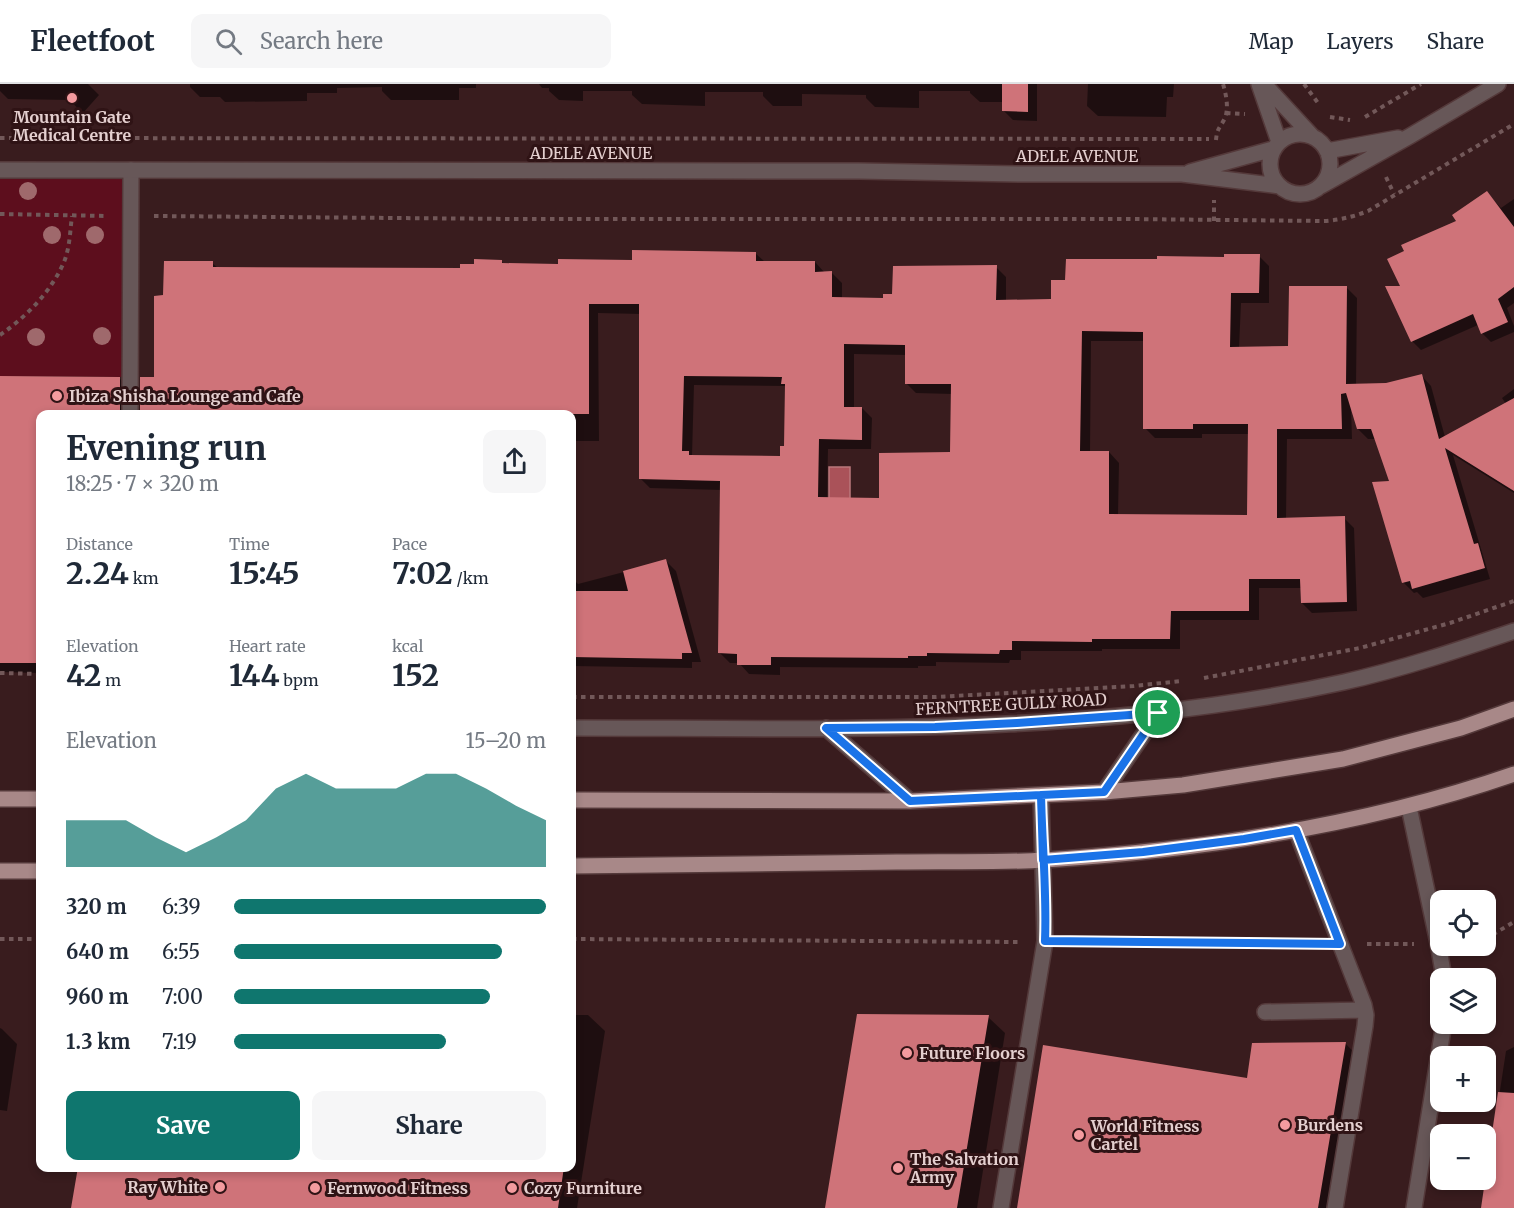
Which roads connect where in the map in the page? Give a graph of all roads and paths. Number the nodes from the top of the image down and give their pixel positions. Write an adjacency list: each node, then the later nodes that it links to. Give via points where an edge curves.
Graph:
1 (1223, 84): 8 (path)
2 (1260, 84): 16 (street)
3 (1264, 84): 12 (street)
4 (1304, 84): 7 (path)
5 (1421, 84): 10 (path, via 1358,122)
6 (1498, 84): 13 (street)
7 (1323, 109)
8 (1226, 113): 9 (path); 15 (path)
9 (1252, 115)
10 (1329, 117)
11 (1514, 123): 26 (path)
12 (1312, 136): 16 (street, via 1294,134); 18 (street)
13 (1410, 136): 18 (street); 24 (street)
14 (0, 138): 15 (path)
15 (1216, 139): 17 (path)
16 (1276, 146): 22 (street, ADELE AVENUE); 23 (street, via 1270,169)
17 (1216, 149)
18 (1327, 151): 24 (street, via 1330,170)
19 (0, 170): 20 (street, ADELE AVENUE)
20 (131, 170): 22 (street, ADELE AVENUE); 33 (street)
21 (1384, 173): 26 (path)
22 (1182, 174): 23 (street, ADELE AVENUE)
23 (1280, 186): 24 (street, via 1287,192 1305,194)
24 (1321, 186)
25 (1214, 191): 31 (path)
26 (1394, 194): 31 (path, via 1357,216 1342,219)
27 (0, 214): 28 (path)
28 (72, 216): 29 (path); 32 (path, via 64,262 52,282 39,301)
29 (107, 216)
30 (146, 216): 31 (path)
31 (1214, 221)
32 (0, 335)
33 (130, 410)
34 (1514, 601): 38 (path, via 1360,648)
35 (1514, 631): 42 (street, FERNTREE GULLY ROAD, via 1429,660 1345,682)
36 (0, 673): 37 (path)
37 (36, 674)
38 (1196, 680)
39 (1185, 681): 40 (path, via 935,697)
40 (576, 697)
41 (1514, 709): 46 (main road, via 1461,728 1343,759 1184,785)
42 (1158, 713): 44 (street, FERNTREE GULLY ROAD, via 935,727); 46 (street)
43 (576, 728): 44 (street, FERNTREE GULLY ROAD)
44 (826, 728): 51 (street)
45 (1514, 774): 52 (main road)
46 (1104, 792): 47 (main road)
47 (1041, 795): 51 (main road); 54 (street)
48 (0, 799): 49 (main road)
49 (36, 799)
50 (576, 800): 51 (main road)
51 (910, 801)
52 (1409, 807): 53 (main road); 58 (street)
53 (1296, 830): 54 (main road, via 1143,852); 65 (street)
54 (1043, 860): 55 (main road); 64 (street)
55 (576, 866)
56 (36, 871): 57 (main road)
57 (1, 875)
58 (1430, 906)
59 (1514, 922): 60 (path)
60 (1496, 933)
61 (0, 939): 62 (path)
62 (36, 939)
63 (576, 939): 64 (path)
64 (1045, 941): 65 (path); 70 (street)
65 (1340, 944): 66 (path); 67 (street)
66 (1430, 944)
67 (1365, 1010): 68 (street); 71 (street)
68 (1265, 1012)
69 (1442, 1034): 72 (street)
70 (1001, 1208)
71 (1335, 1208)
72 (1414, 1208)

